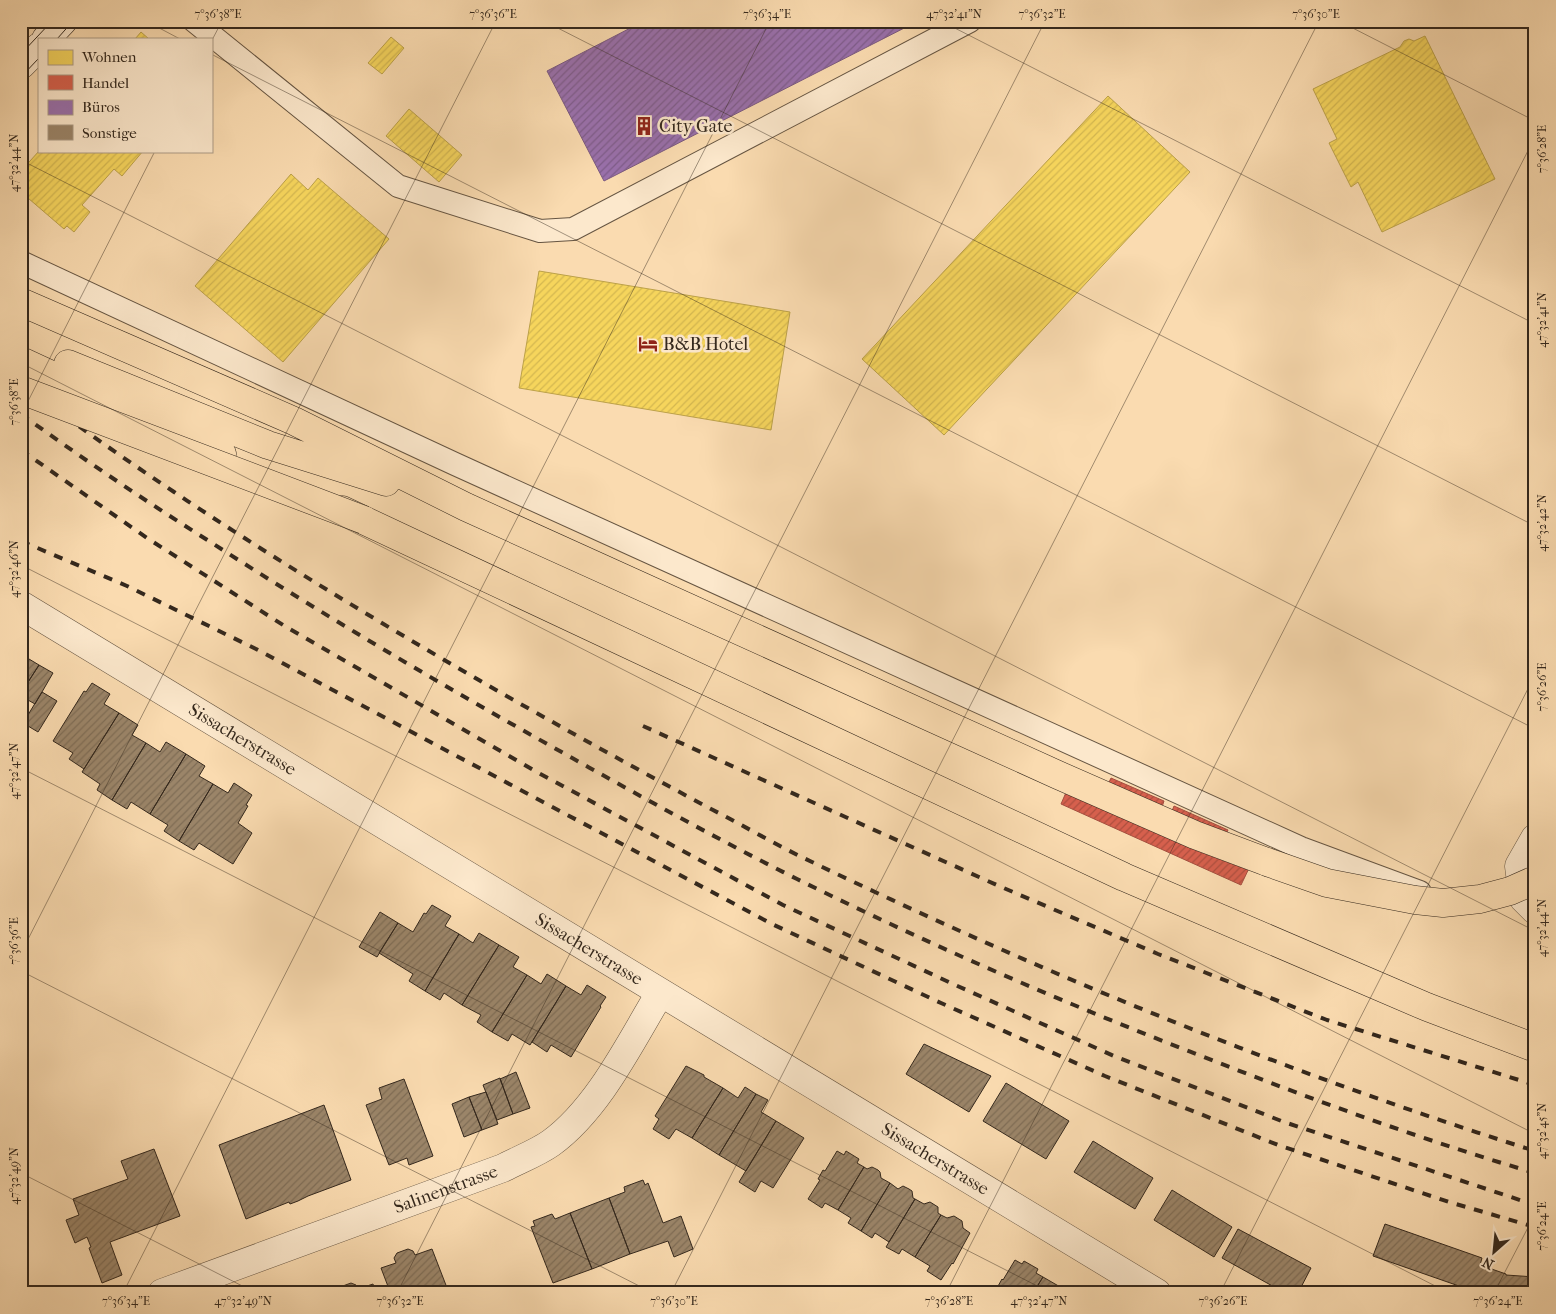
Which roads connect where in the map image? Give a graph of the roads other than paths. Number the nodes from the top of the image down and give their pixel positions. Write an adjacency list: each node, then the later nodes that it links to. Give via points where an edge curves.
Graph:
1 (63, 21): 4 (street)
2 (194, 21): 3 (lane, via 398,186 540,231 573,228)
3 (970, 21)
4 (47, 38)
5 (38, 48): 6 (street)
6 (21, 65)
7 (21, 262): 16 (lane, via 455,464 1301,848 1428,894 1481,908)
8 (21, 302): 12 (highway, via 294,421)
9 (21, 345): 12 (highway, via 268,445)
10 (21, 361): 13 (highway, bridge)
11 (21, 390): 13 (highway, bridge)
12 (466, 507): 16 (highway, bridge, via 1076,783 1195,835 1267,862 1327,883 1414,900 1480,899 1510,891)
13 (364, 520): 18 (highway, via 1124,877 1418,1004)
14 (21, 605): 17 (street, Sissacherstrasse)
15 (1535, 838): 16 (street, via 1519,866)
16 (1531, 896)
17 (660, 993): 19 (street, Salinenstrasse, via 582,1116 550,1144 503,1168); 20 (street, Sissacherstrasse)
18 (1535, 1048)
19 (162, 1293)
20 (1157, 1293)

